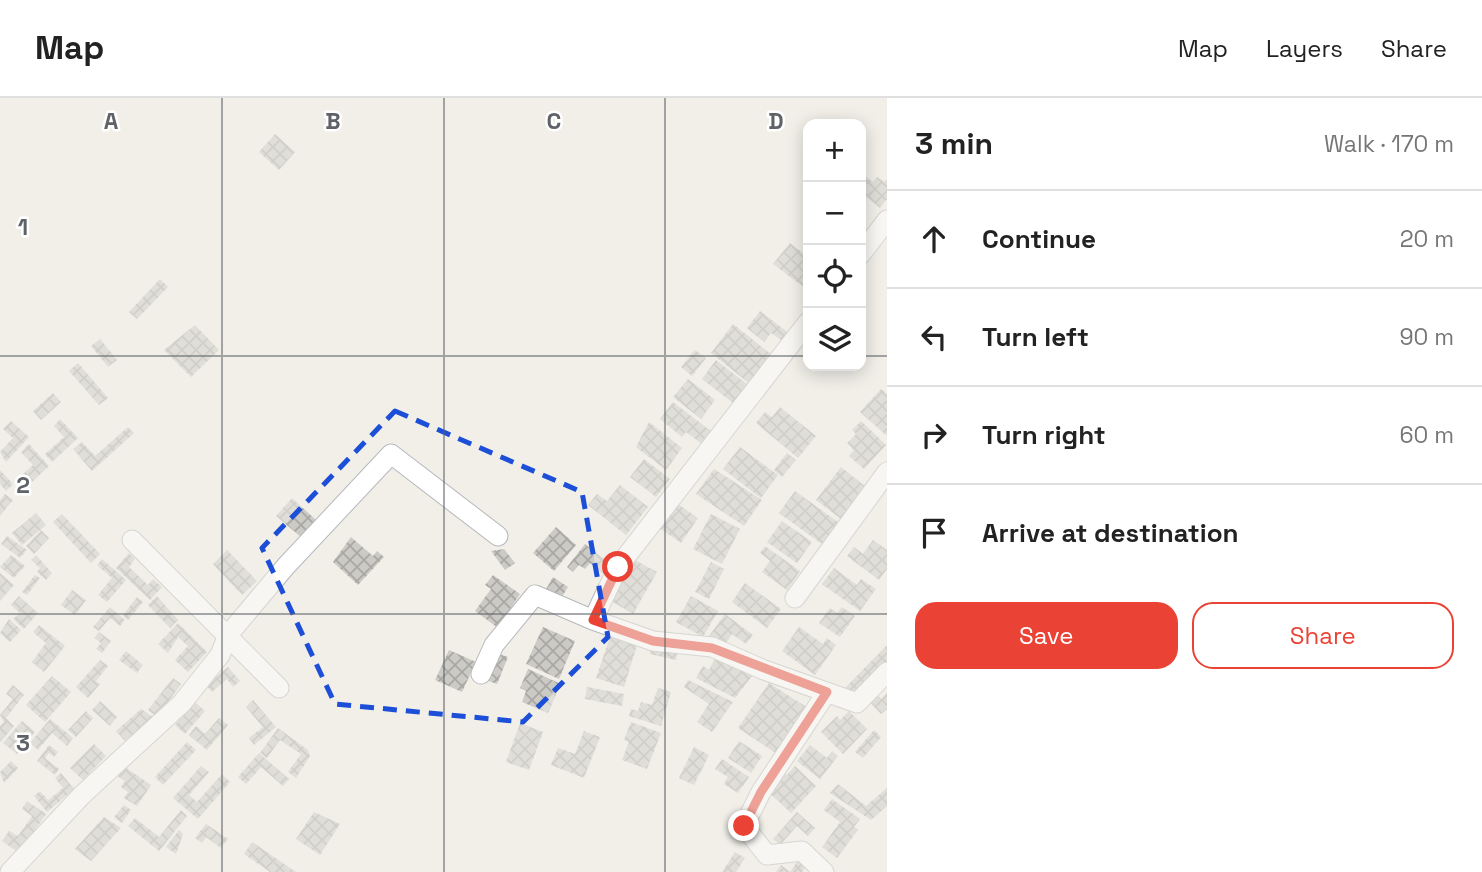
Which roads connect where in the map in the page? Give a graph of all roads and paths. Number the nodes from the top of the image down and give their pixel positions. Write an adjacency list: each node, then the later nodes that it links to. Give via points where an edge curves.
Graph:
1 (887, 220): 2 (street)
2 (866, 247)
3 (803, 328): 8 (street, via 618,567)
4 (887, 472): 7 (street)
5 (498, 536): 9 (street, via 391,454)
6 (132, 540): 9 (street)
7 (795, 598)
8 (593, 620): 11 (street, via 535,595 494,645); 13 (street, via 653,641 712,648)
9 (228, 635): 12 (street); 14 (street, via 220,655 182,703)
10 (887, 672): 13 (street, via 857,703)
11 (481, 674)
12 (279, 688)
13 (827, 692): 15 (street, via 744,826 767,855 802,851)
14 (8, 866)
15 (824, 872)

